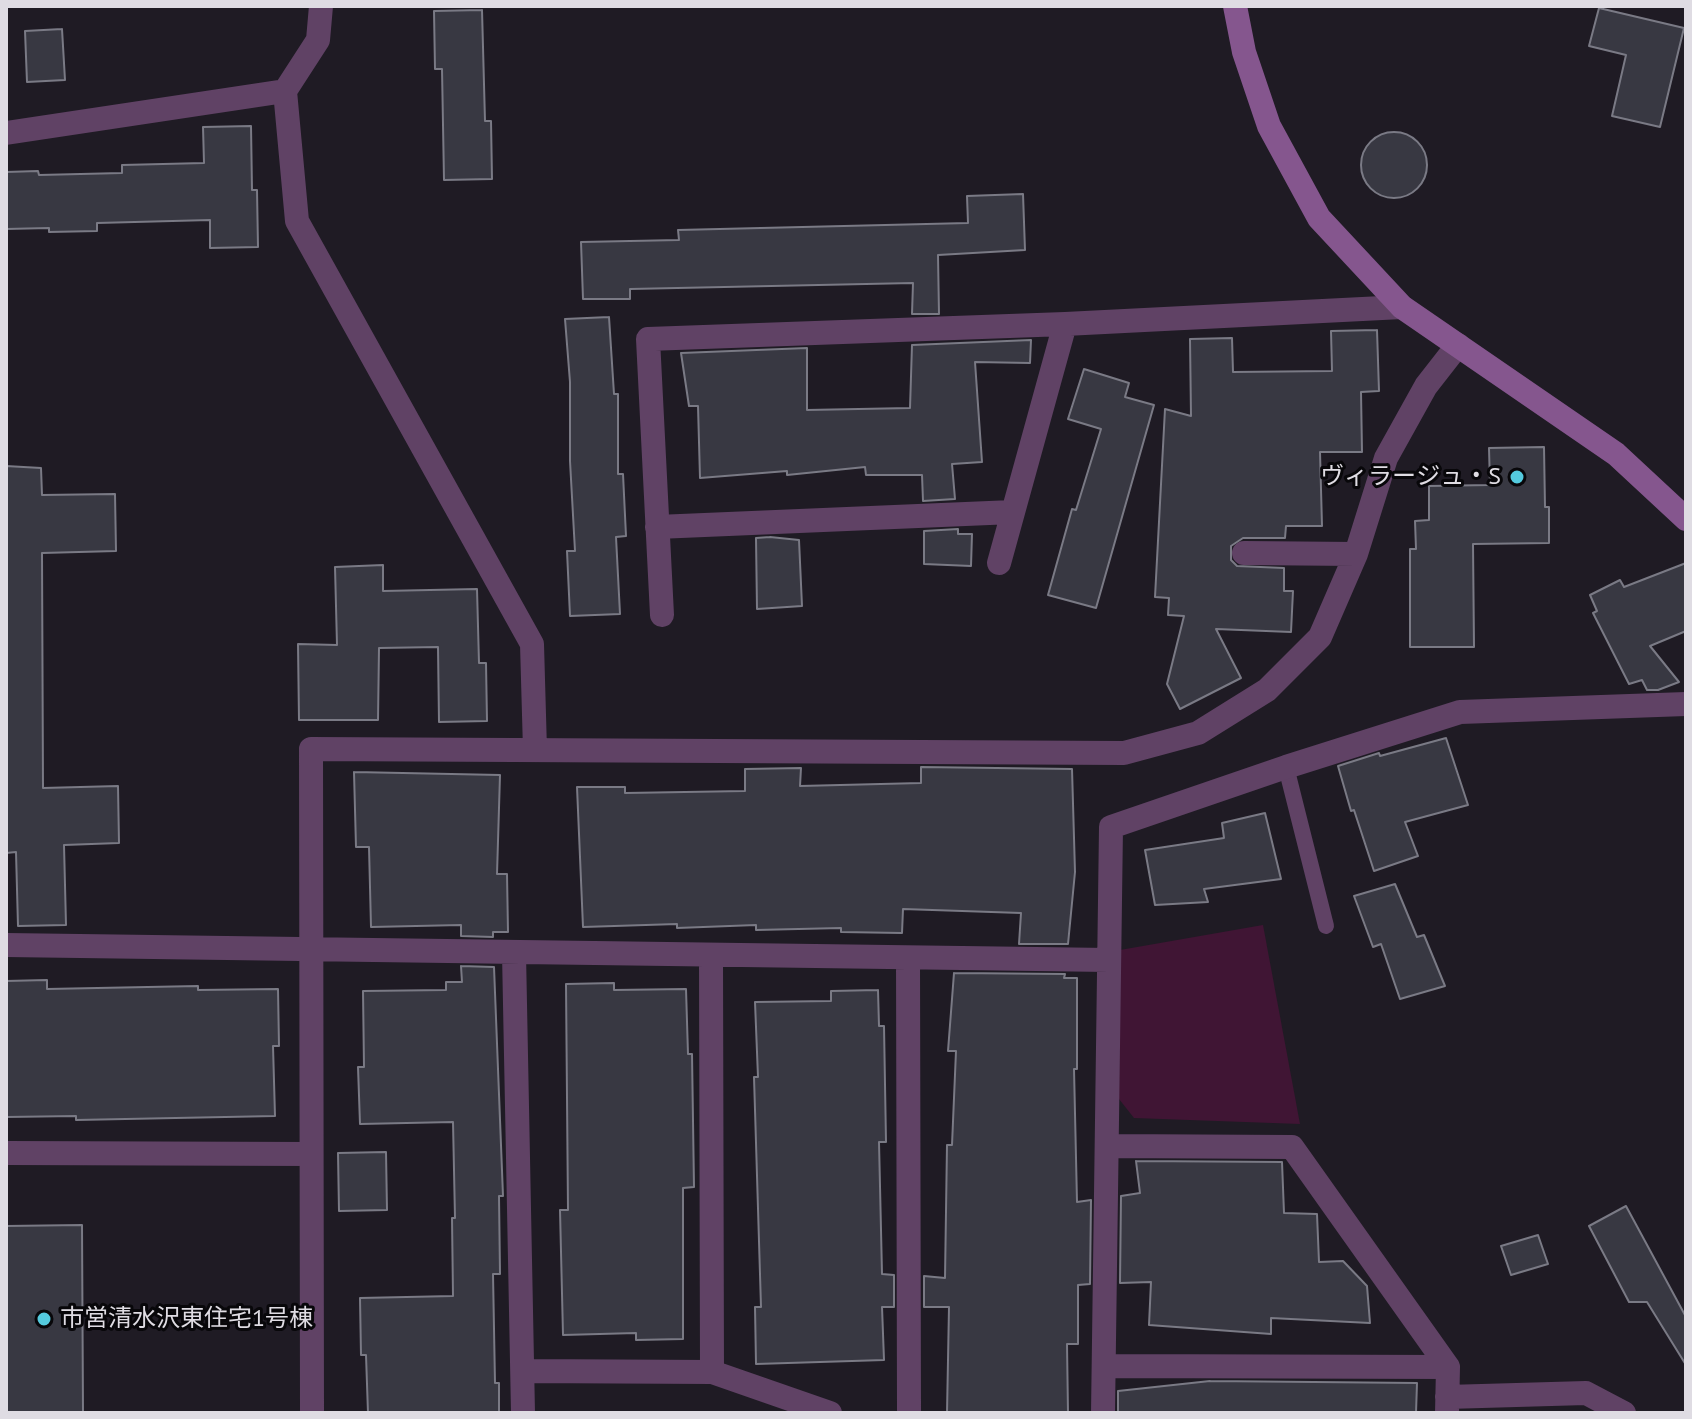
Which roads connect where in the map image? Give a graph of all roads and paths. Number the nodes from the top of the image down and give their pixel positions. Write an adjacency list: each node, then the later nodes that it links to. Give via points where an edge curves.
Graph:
1 (321, 6): 3 (street, via 318,40)
2 (1235, 6): 5 (street, via 1269,126 1319,218)
3 (285, 91): 4 (street); 16 (street, via 297,221 532,644)
4 (6, 133)
5 (1402, 307): 6 (street); 7 (street)
6 (1065, 324): 8 (street); 10 (street, via 648,339)
7 (1458, 345): 9 (street, via 1616,454); 12 (street, via 1426,386 1386,458)
8 (1013, 512): 10 (street); 13 (street)
9 (1686, 519)
10 (657, 527): 14 (street)
11 (1244, 553): 12 (street)
12 (1356, 554): 16 (street, via 1320,637 1267,690 1198,733 1124,753)
13 (999, 563)
14 (662, 615)
15 (1686, 704): 17 (street, via 1460,712)
16 (535, 750): 20 (street, via 311,749)
17 (1286, 767): 18 (lane); 24 (street, via 1111,827)
18 (1326, 926)
19 (6, 945): 20 (street)
20 (311, 951): 21 (street); 27 (street)
21 (514, 953): 22 (street); 30 (street)
22 (711, 956): 23 (street); 31 (street)
23 (908, 958): 24 (street); 36 (street)
24 (1109, 960): 25 (street)
25 (1107, 1146): 28 (street); 29 (street, via 1292,1147)
26 (6, 1153): 27 (street)
27 (311, 1154): 33 (street)
28 (1104, 1366): 29 (street); 37 (street)
29 (1448, 1367): 32 (street)
30 (523, 1371): 31 (street); 34 (street)
31 (712, 1372): 35 (street)
32 (1447, 1405): 38 (street, via 1586,1393)
33 (312, 1413)
34 (523, 1413)
35 (830, 1413)
36 (909, 1413)
37 (1103, 1413)
38 (1624, 1413)

